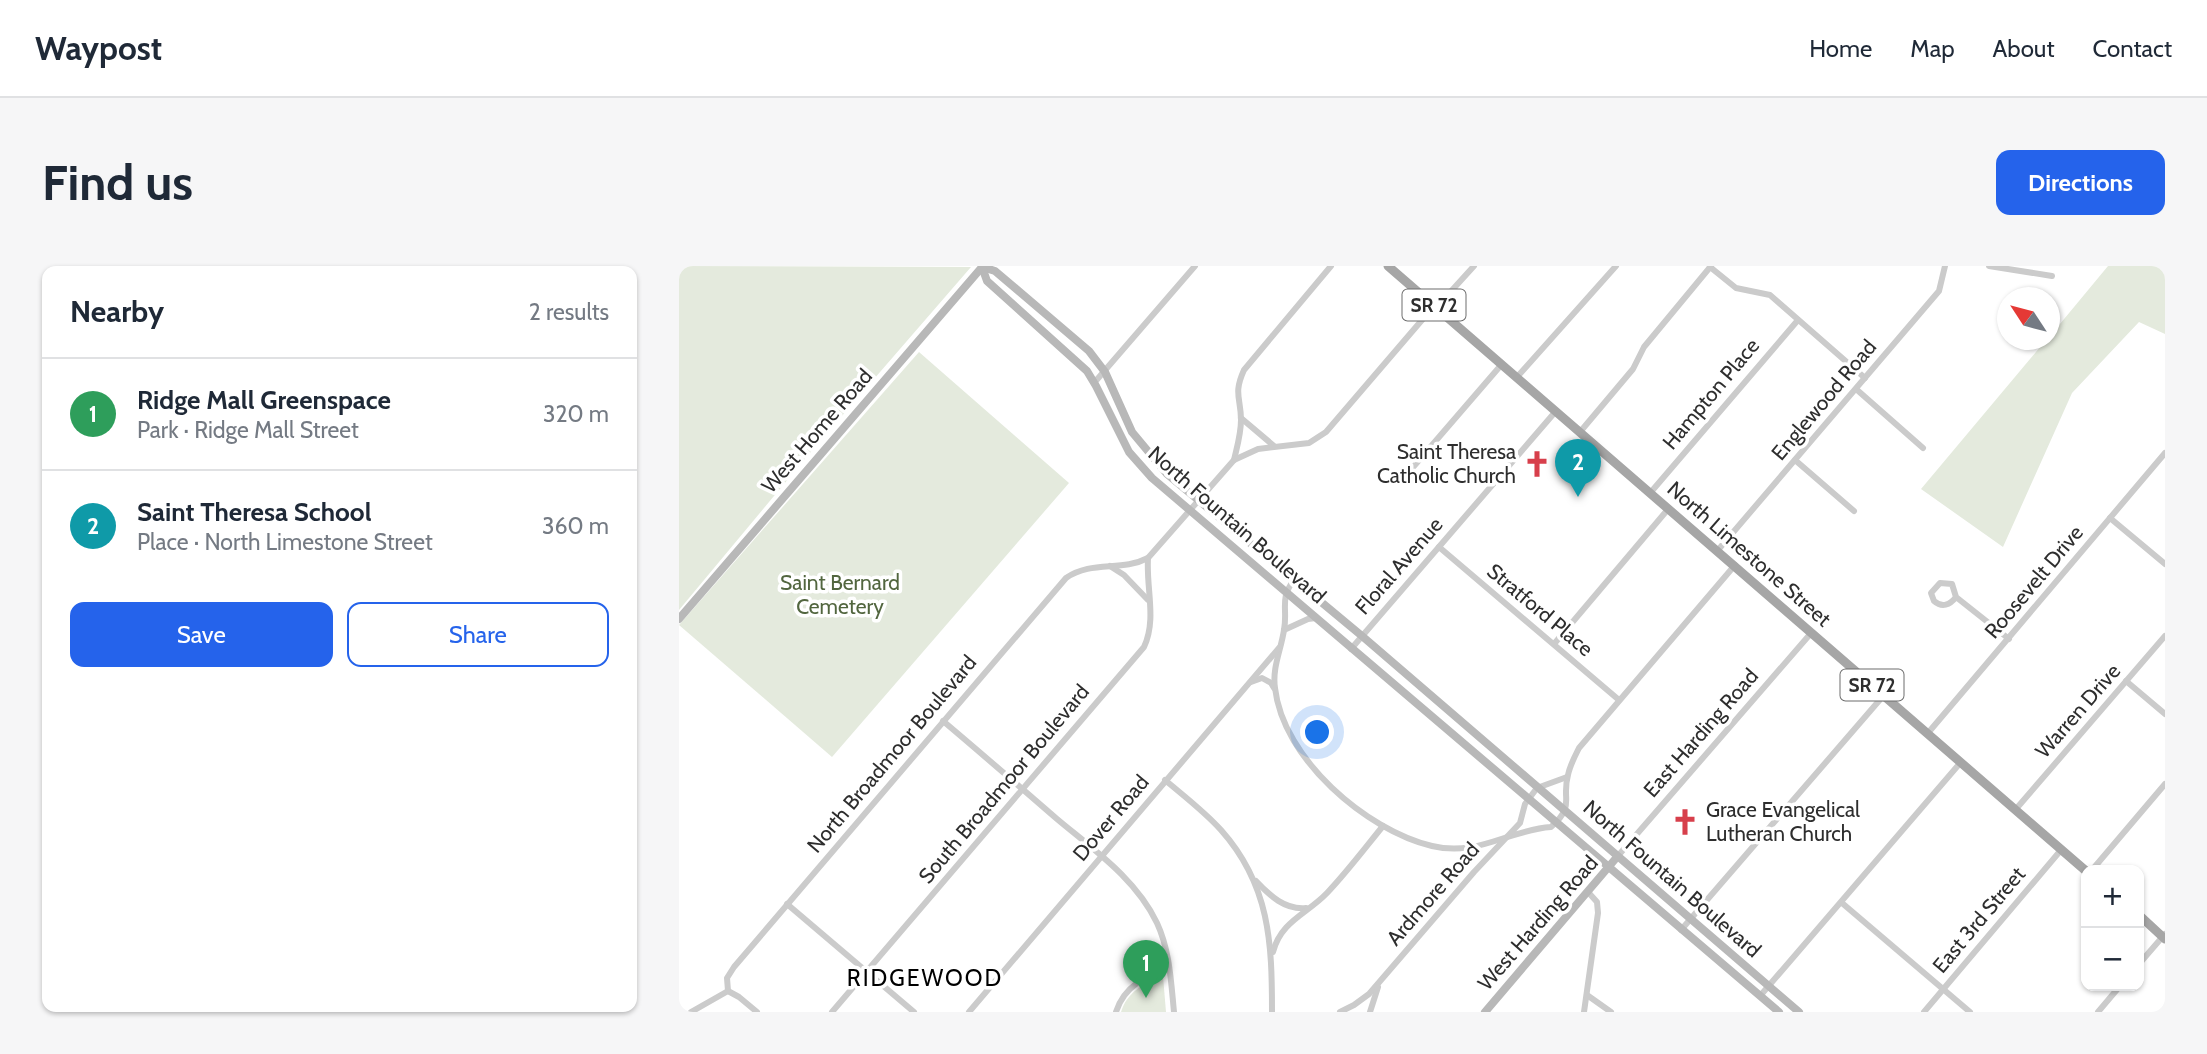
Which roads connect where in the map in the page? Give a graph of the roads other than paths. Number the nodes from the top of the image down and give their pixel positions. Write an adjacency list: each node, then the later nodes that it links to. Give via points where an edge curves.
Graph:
1 (982, 266): 16 (street, North Fountain Boulevard, via 995,271 1054,319); 19 (street, North Fountain Boulevard, via 986,281 1077,361); 47 (street, West Home Road)
2 (1181, 266): 11 (street)
3 (1195, 266): 11 (street)
4 (1331, 266): 22 (street, via 1244,370 1238,385)
5 (1388, 266): 13 (main road, North Limestone Street / SR 72)
6 (1474, 266): 13 (street)
7 (1616, 266): 17 (street)
8 (1711, 266): 14 (street, via 1736,288 1770,295); 23 (street)
9 (1945, 266): 18 (street, Englewood Road, via 1939,291)
10 (1989, 266): 12 (street)
11 (1189, 273): 16 (street)
12 (2052, 276)
13 (1434, 306): 15 (main road, North Limestone Street / SR 72); 24 (street, via 1326,432 1309,443)
14 (1798, 320): 18 (street); 30 (street, Hampton Place)
15 (1502, 364): 17 (main road, North Limestone Street / SR 72); 29 (street)
16 (1105, 372): 19 (street); 31 (street, North Fountain Boulevard, via 1137,439 1167,474)
17 (1517, 377): 21 (main road, North Limestone Street / SR 72)
18 (1865, 378): 20 (street, Englewood Road)
19 (1094, 383): 33 (street, North Fountain Boulevard, via 1129,452)
20 (1856, 389): 25 (street); 28 (street, Englewood Road)
21 (1556, 411): 23 (main road, North Limestone Street / SR 72); 36 (street, Floral Avenue)
22 (1241, 418): 24 (street); 27 (street)
23 (1580, 432): 30 (main road, North Limestone Street / SR 72)
24 (1274, 446): 27 (street)
25 (1923, 448)
26 (2165, 453): 35 (street, Roosevelt Drive)
27 (1234, 460): 31 (street)
28 (1795, 460): 34 (street); 37 (street, Englewood Road)
29 (1408, 472)
30 (1651, 492): 32 (main road, North Limestone Street / SR 72)
31 (1199, 500): 33 (street); 42 (street, North Fountain Boulevard)
32 (1669, 508): 37 (main road, North Limestone Street / SR 72); 53 (street)
33 (1190, 511): 38 (street); 43 (street, North Fountain Boulevard)
34 (1854, 511)
35 (2110, 518): 39 (street); 52 (street, Roosevelt Drive)
36 (1439, 547): 50 (street, Floral Avenue); 53 (street, Stratford Place)
37 (1718, 550): 40 (main road, North Limestone Street / SR 72)
38 (1148, 558): 41 (street, North Broadmoor Boulevard, via 1135,565); 45 (street, South Broadmoor Boulevard)
39 (2165, 564)
40 (1735, 565): 49 (main road, North Limestone Street / SR 72); 60 (street)
41 (1110, 566): 45 (street); 62 (street, North Broadmoor Boulevard, via 1087,567 1066,578)
42 (1294, 580): 43 (street); 50 (street, North Fountain Boulevard)
43 (1285, 592): 46 (street, North Fountain Boulevard); 48 (street)
44 (1956, 597): 52 (street)
45 (1149, 601): 69 (street, South Broadmoor Boulevard, via 1152,619 1144,647)
46 (1316, 618): 48 (street); 55 (street, North Fountain Boulevard)
47 (679, 619)
48 (1284, 630): 54 (street)
49 (1812, 632): 59 (main road, North Limestone Street / SR 72); 78 (street, East Harding Road)
50 (1362, 636): 55 (street, Floral Avenue); 68 (street, North Fountain Boulevard)
51 (2165, 636): 56 (street, Warren Drive)
52 (2009, 639): 63 (street, Roosevelt Drive)
53 (1554, 644): 60 (street, Stratford Place)
54 (1280, 646): 57 (street, Dover Road); 58 (street)
55 (1351, 649): 70 (street, North Fountain Boulevard)
56 (2126, 681): 61 (street); 71 (street, Warren Drive)
57 (1249, 683): 58 (street, via 1262,678); 66 (street, Dover Road)
58 (1275, 690): 74 (street, via 1289,732 1309,762 1352,805)
59 (1884, 695): 63 (main road, North Limestone Street / SR 72); 88 (street)
60 (1619, 700): 65 (street, via 1579,748)
61 (2165, 714)
62 (943, 721): 69 (street); 85 (street, North Broadmoor Boulevard)
63 (1928, 733): 64 (main road, North Limestone Street / SR 72)
64 (1961, 762): 71 (main road, North Limestone Street / SR 72); 84 (street)
65 (1567, 777): 68 (street); 72 (street)
66 (1165, 780): 77 (street, Dover Road); 82 (street, via 1221,830)
67 (2165, 784): 79 (street)
68 (1537, 788): 70 (street, Ardmore Road); 72 (street, North Fountain Boulevard)
69 (1023, 789): 77 (street); 94 (street, South Broadmoor Boulevard)
70 (1527, 800): 73 (street, North Fountain Boulevard); 75 (street, Ardmore Road, via 1520,823)
71 (2017, 809): 76 (main road, North Limestone Street / SR 72)
72 (1566, 811): 73 (street); 78 (street, North Fountain Boulevard)
73 (1555, 824): 75 (street); 81 (street, North Fountain Boulevard)
74 (1383, 826): 75 (street, via 1419,842 1462,850); 86 (street)
75 (1506, 837): 95 (street, Ardmore Road)
76 (2061, 850): 80 (main road, North Limestone Street / SR 72); 97 (street, East 3rd Street)
77 (1102, 857): 93 (street, via 1129,881 1151,910 1164,938); 106 (street, Dover Road)
78 (1617, 857): 81 (street, West Harding Road); 88 (street, North Fountain Boulevard)
79 (2096, 865)
80 (2081, 867)
81 (1608, 868): 83 (street, West Harding Road); 89 (street, North Fountain Boulevard)
82 (1253, 877): 86 (street, via 1287,906); 91 (street, via 1268,921)
83 (1588, 892): 100 (street, via 1597,902 1598,912); 113 (street, West Harding Road)
84 (1842, 903): 96 (street); 97 (street)
85 (787, 904): 94 (street); 98 (street, North Broadmoor Boulevard, via 730,973)
86 (1311, 907): 91 (street, via 1284,929)
87 (2144, 919): 90 (main road)
88 (1690, 920): 89 (street); 96 (street, North Fountain Boulevard)
89 (1681, 930): 101 (street, North Fountain Boulevard)
90 (2164, 937): 92 (street)
91 (1272, 958): 109 (street)
92 (2144, 959)
93 (1169, 967): 107 (street, via 1132,986); 108 (street)
94 (867, 972): 104 (street, South Broadmoor Boulevard); 105 (street)
95 (1381, 981): 110 (street, Ardmore Road, via 1363,999); 112 (street)
96 (1769, 986): 101 (street); 117 (street, North Fountain Boulevard)
97 (1944, 989): 118 (street, East 3rd Street); 119 (street)
98 (728, 991): 102 (street); 103 (street)
99 (2116, 991): 120 (street)
100 (1587, 995): 114 (street); 115 (street)
101 (1760, 996): 116 (street, North Fountain Boulevard)
102 (691, 1012)
103 (757, 1012)
104 (832, 1012)
105 (913, 1012)
106 (969, 1012)
107 (1116, 1012)
108 (1174, 1012)
109 (1272, 1012)
110 (1340, 1012): 111 (street)
111 (1355, 1012)
112 (1370, 1012)
113 (1485, 1012)
114 (1584, 1012)
115 (1611, 1012)
116 (1779, 1012)
117 (1799, 1012)
118 (1924, 1012)
119 (1970, 1012)
120 (2098, 1012)

